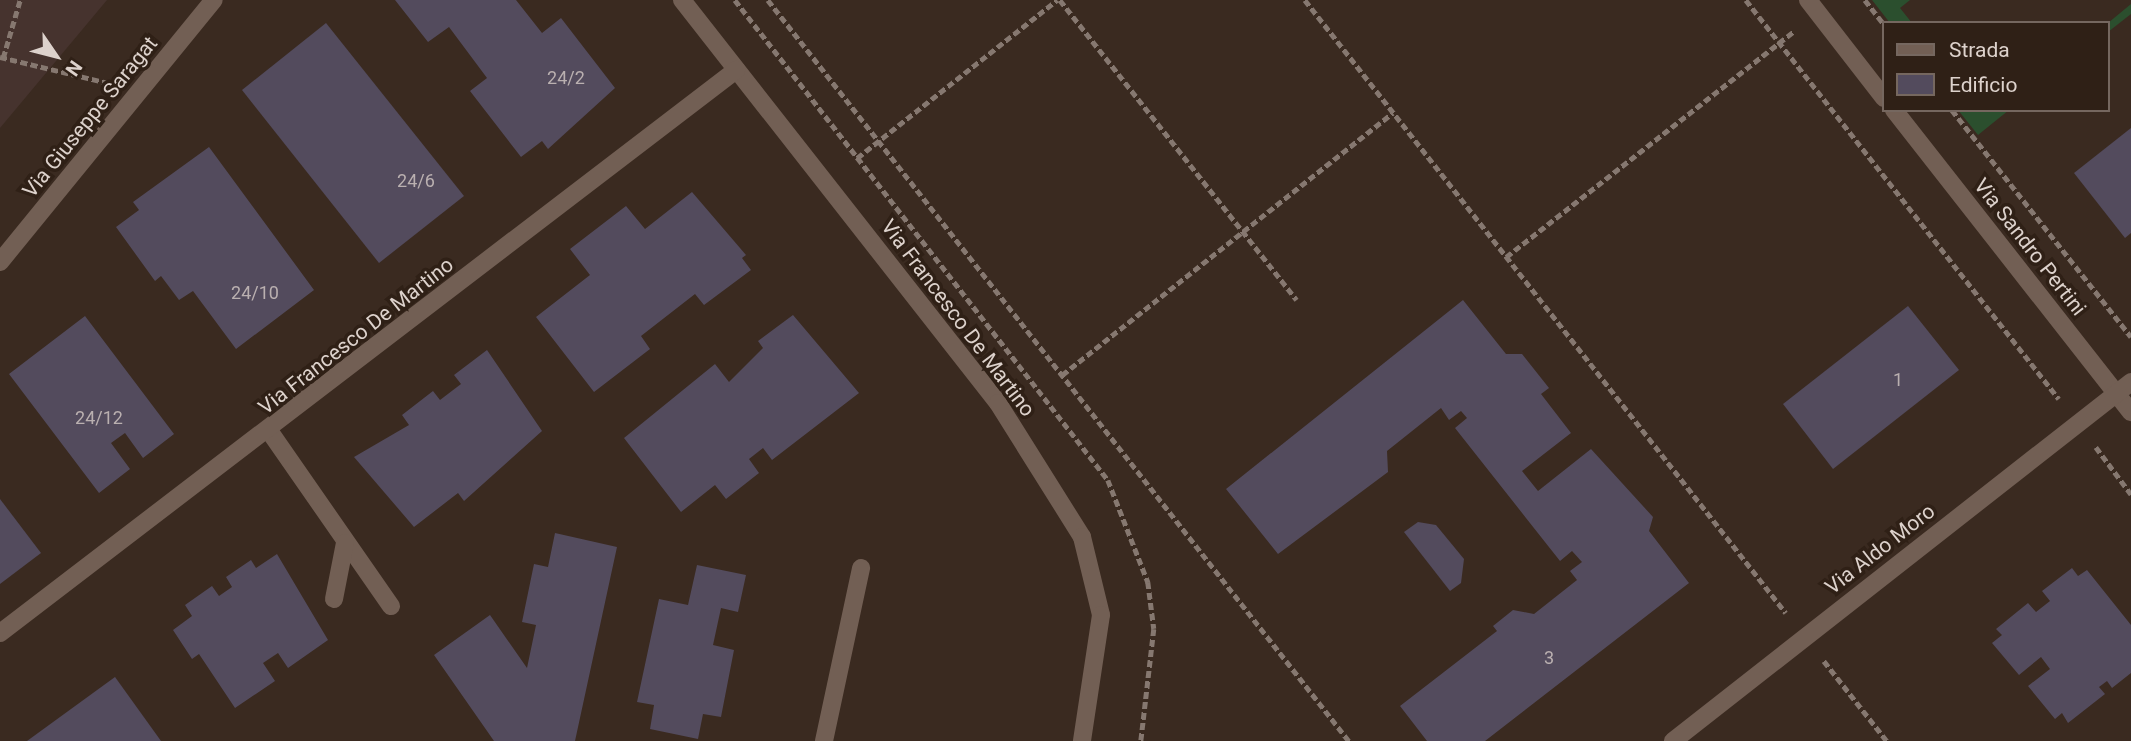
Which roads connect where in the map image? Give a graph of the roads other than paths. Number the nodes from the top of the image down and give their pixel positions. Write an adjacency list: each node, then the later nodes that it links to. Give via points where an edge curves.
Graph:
1 (214, 0): 7 (street, Via Giuseppe Saragat)
2 (682, 0): 4 (street, Via Francesco De Martino)
3 (1808, 0): 5 (street)
4 (736, 70): 11 (street, Via Francesco De Martino); 18 (street, Via Francesco De Martino, via 998,403 1082,537 1101,615)
5 (1882, 95)
6 (1896, 112): 9 (street, Via Sandro Pertini)
7 (0, 262)
8 (2131, 382): 9 (street, Via Aldo Moro)
9 (2116, 392): 10 (street, Via Sandro Pertini); 19 (street, Via Aldo Moro)
10 (2131, 412)
11 (270, 432): 12 (street); 16 (street, Via Francesco De Martino)
12 (345, 543): 14 (street); 15 (street)
13 (861, 568): 17 (street)
14 (334, 599)
15 (391, 606)
16 (0, 633)
17 (824, 741)
18 (1082, 741)
19 (1673, 741)

